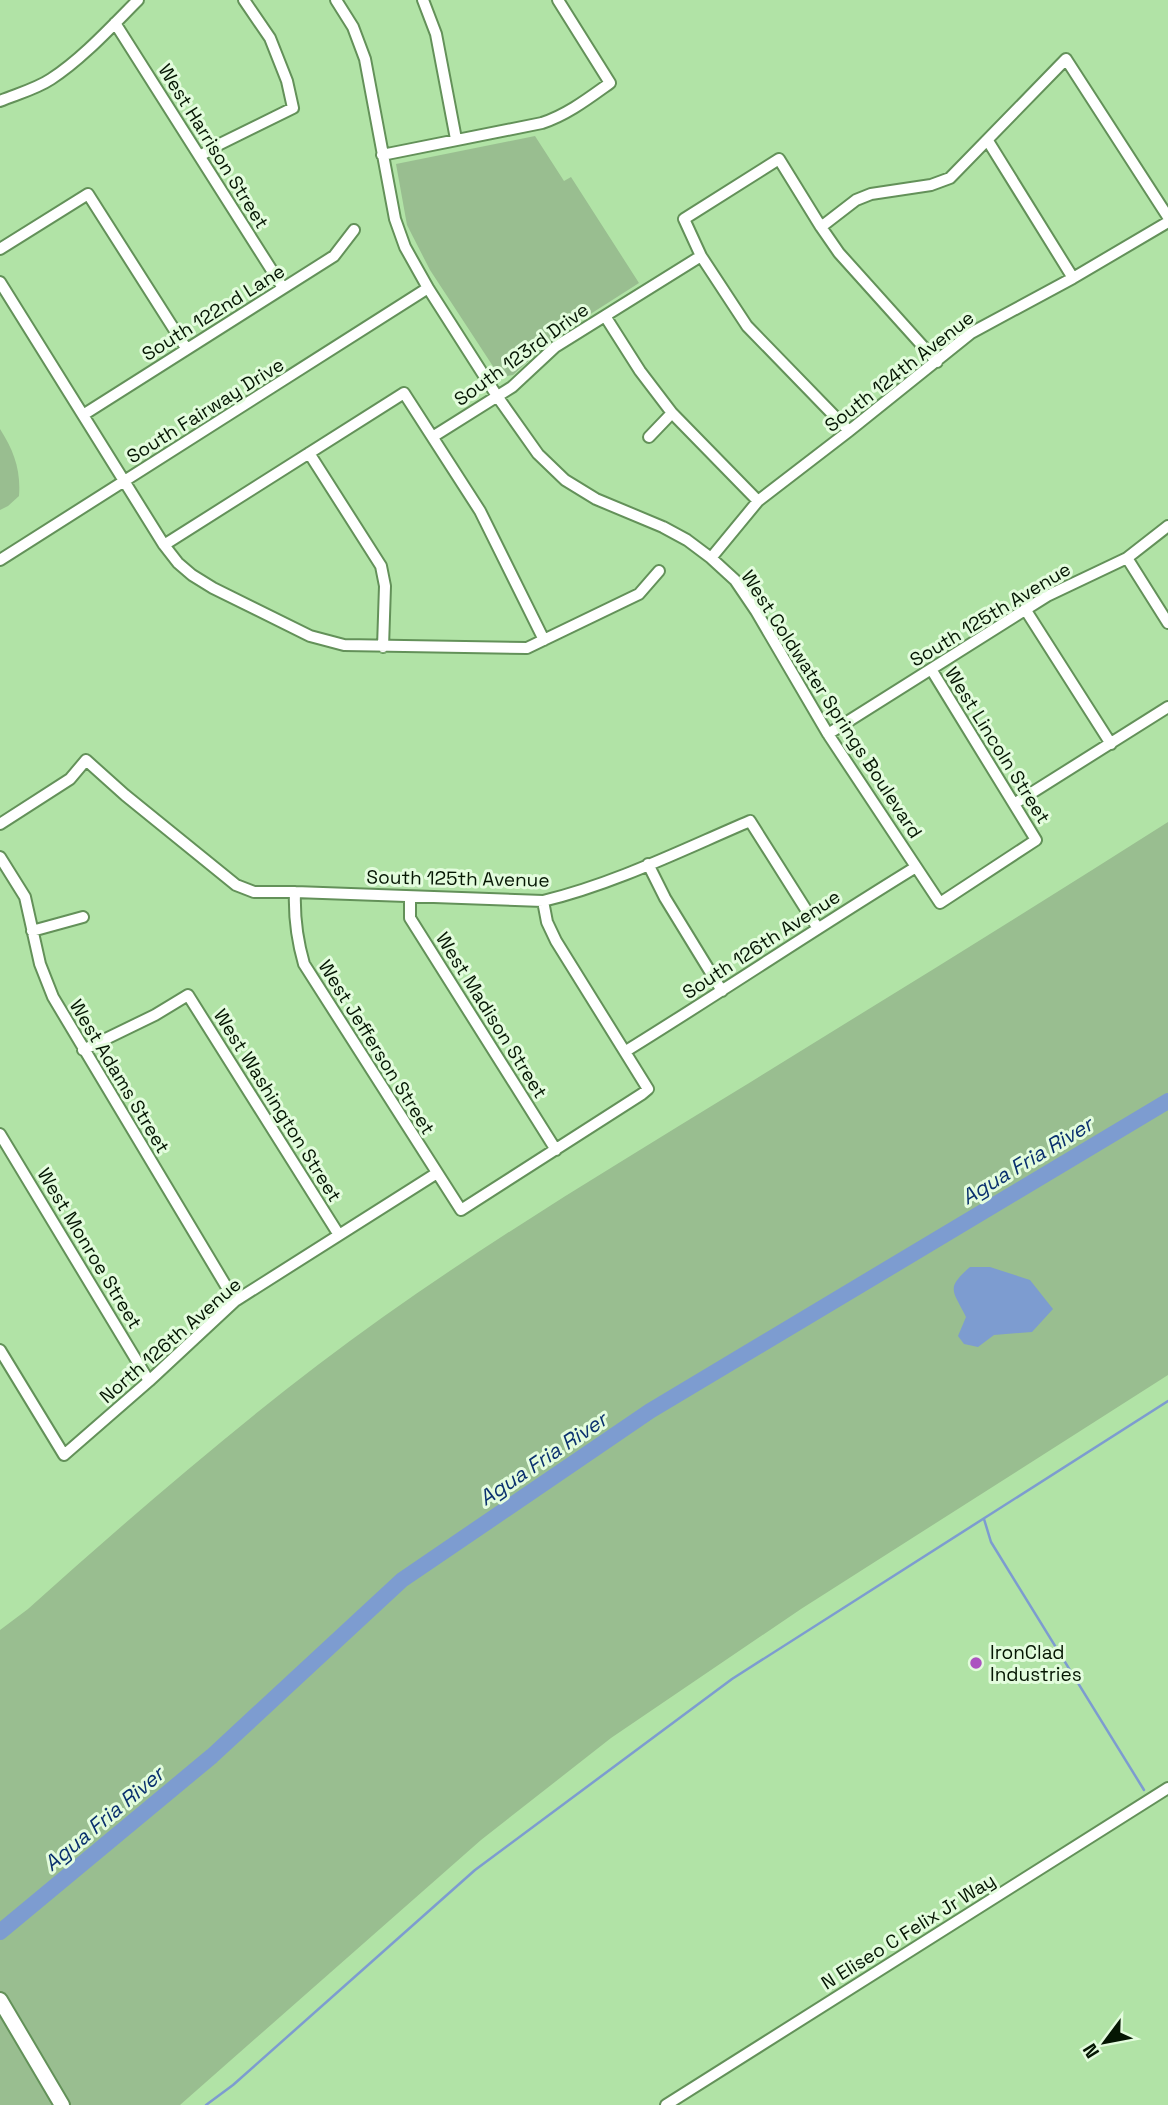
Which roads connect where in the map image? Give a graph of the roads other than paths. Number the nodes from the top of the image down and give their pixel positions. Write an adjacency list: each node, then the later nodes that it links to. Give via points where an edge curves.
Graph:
1 (138, 0): 6 (street)
2 (244, 0): 11 (street, via 270,38 293,108)
3 (336, 0): 10 (street, West Coldwater Springs Boulevard, via 361,46)
4 (423, 0): 8 (street, via 436,34)
5 (558, 0): 8 (street, via 610,83 555,118)
6 (115, 23): 7 (street, via 51,79); 11 (street, West Harrison Street)
7 (0, 101)
8 (456, 139): 10 (street)
9 (988, 141): 12 (street, via 1066,59); 14 (street, via 950,178 871,194); 18 (street)
10 (382, 155): 21 (street, West Coldwater Springs Boulevard, via 398,229)
11 (200, 156): 20 (street, West Harrison Street)
12 (1168, 217)
13 (1168, 222): 18 (street, South 124th Avenue)
14 (821, 227): 17 (street, via 779,159 684,219); 24 (street)
15 (354, 230): 20 (street, South 122nd Lane, via 334,256)
16 (0, 249): 23 (street, via 88,194)
17 (701, 256): 22 (street, South 123rd Drive); 28 (street, via 747,326)
18 (1073, 278): 24 (street, South 124th Avenue, via 971,332)
19 (0, 282): 27 (street)
20 (283, 288): 23 (street, South 122nd Lane)
21 (428, 288): 25 (street, West Coldwater Springs Boulevard); 32 (street, South Fairway Drive)
22 (605, 316): 25 (street, South 123rd Drive, via 555,347); 26 (street)
23 (186, 348): 27 (street, South 122nd Lane)
24 (937, 362): 28 (street, South 124th Avenue)
25 (497, 396): 29 (street, South 123rd Drive); 36 (street, West Coldwater Springs Boulevard, via 538,454 565,480 596,499 663,527)
26 (672, 413): 30 (street); 33 (street)
27 (83, 415): 32 (street)
28 (849, 431): 33 (street, South 124th Avenue)
29 (434, 436): 31 (street, via 404,393); 42 (street, via 480,511)
30 (649, 438)
31 (309, 453): 35 (street); 43 (street, via 381,566)
32 (125, 481): 35 (street); 38 (street, South Fairway Drive)
33 (758, 501): 36 (street, South 124th Avenue)
34 (1168, 526): 37 (street, South 125th Avenue)
35 (164, 545): 43 (street, via 192,575 310,636 344,645)
36 (711, 558): 46 (street, West Coldwater Springs Boulevard, via 735,580 756,611)
37 (1126, 558): 40 (street, South 125th Avenue); 41 (street)
38 (0, 560)
39 (659, 571): 42 (street, via 639,594)
40 (1025, 609): 44 (street, South 125th Avenue); 47 (street)
41 (1168, 623)
42 (544, 640): 43 (street, via 527,648)
43 (383, 646)
44 (931, 669): 46 (street, South 125th Avenue); 48 (street, West Lincoln Street)
45 (1168, 707): 47 (street)
46 (828, 734): 52 (street, West Coldwater Springs Boulevard)
47 (1111, 744): 48 (street)
48 (1014, 804): 56 (street, West Lincoln Street, via 1036,840)
49 (0, 824): 53 (street, South 125th Avenue, via 70,779 86,760 236,886 254,892)
50 (0, 857): 59 (street, West Adams Street, via 24,897)
51 (648, 864): 55 (street, South 125th Avenue); 58 (street, South 125th Avenue, via 750,821); 60 (street)
52 (916, 867): 56 (street, West Coldwater Springs Boulevard); 58 (street, South 126th Avenue)
53 (295, 892): 54 (street, South 125th Avenue); 65 (street, West Jefferson Street, via 297,941 304,964)
54 (410, 897): 55 (street, South 125th Avenue); 64 (street, West Madison Street, via 410,918)
55 (543, 901): 62 (street, via 556,941)
56 (940, 903)
57 (83, 917): 59 (street)
58 (817, 927): 60 (street, South 126th Avenue)
59 (32, 932): 61 (street, West Adams Street, via 53,997)
60 (722, 991): 62 (street, South 126th Avenue)
61 (83, 1050): 66 (street, West Washington Street, via 188,995); 67 (street, West Adams Street)
62 (626, 1051): 64 (street, via 648,1089)
63 (0, 1134): 69 (street, West Monroe Street)
64 (556, 1150): 65 (street, West Jefferson Street, via 461,1210)
65 (437, 1173): 66 (street)
66 (339, 1235): 67 (street, North 126th Avenue)
67 (235, 1301): 69 (street, North 126th Avenue)
68 (0, 1350): 69 (street, North 126th Avenue, via 64,1455)
69 (149, 1381)
70 (1168, 1788): 73 (street, N Eliseo C Felix Jr Way)
71 (0, 2000): 72 (main road)
72 (62, 2105)
73 (666, 2105)

